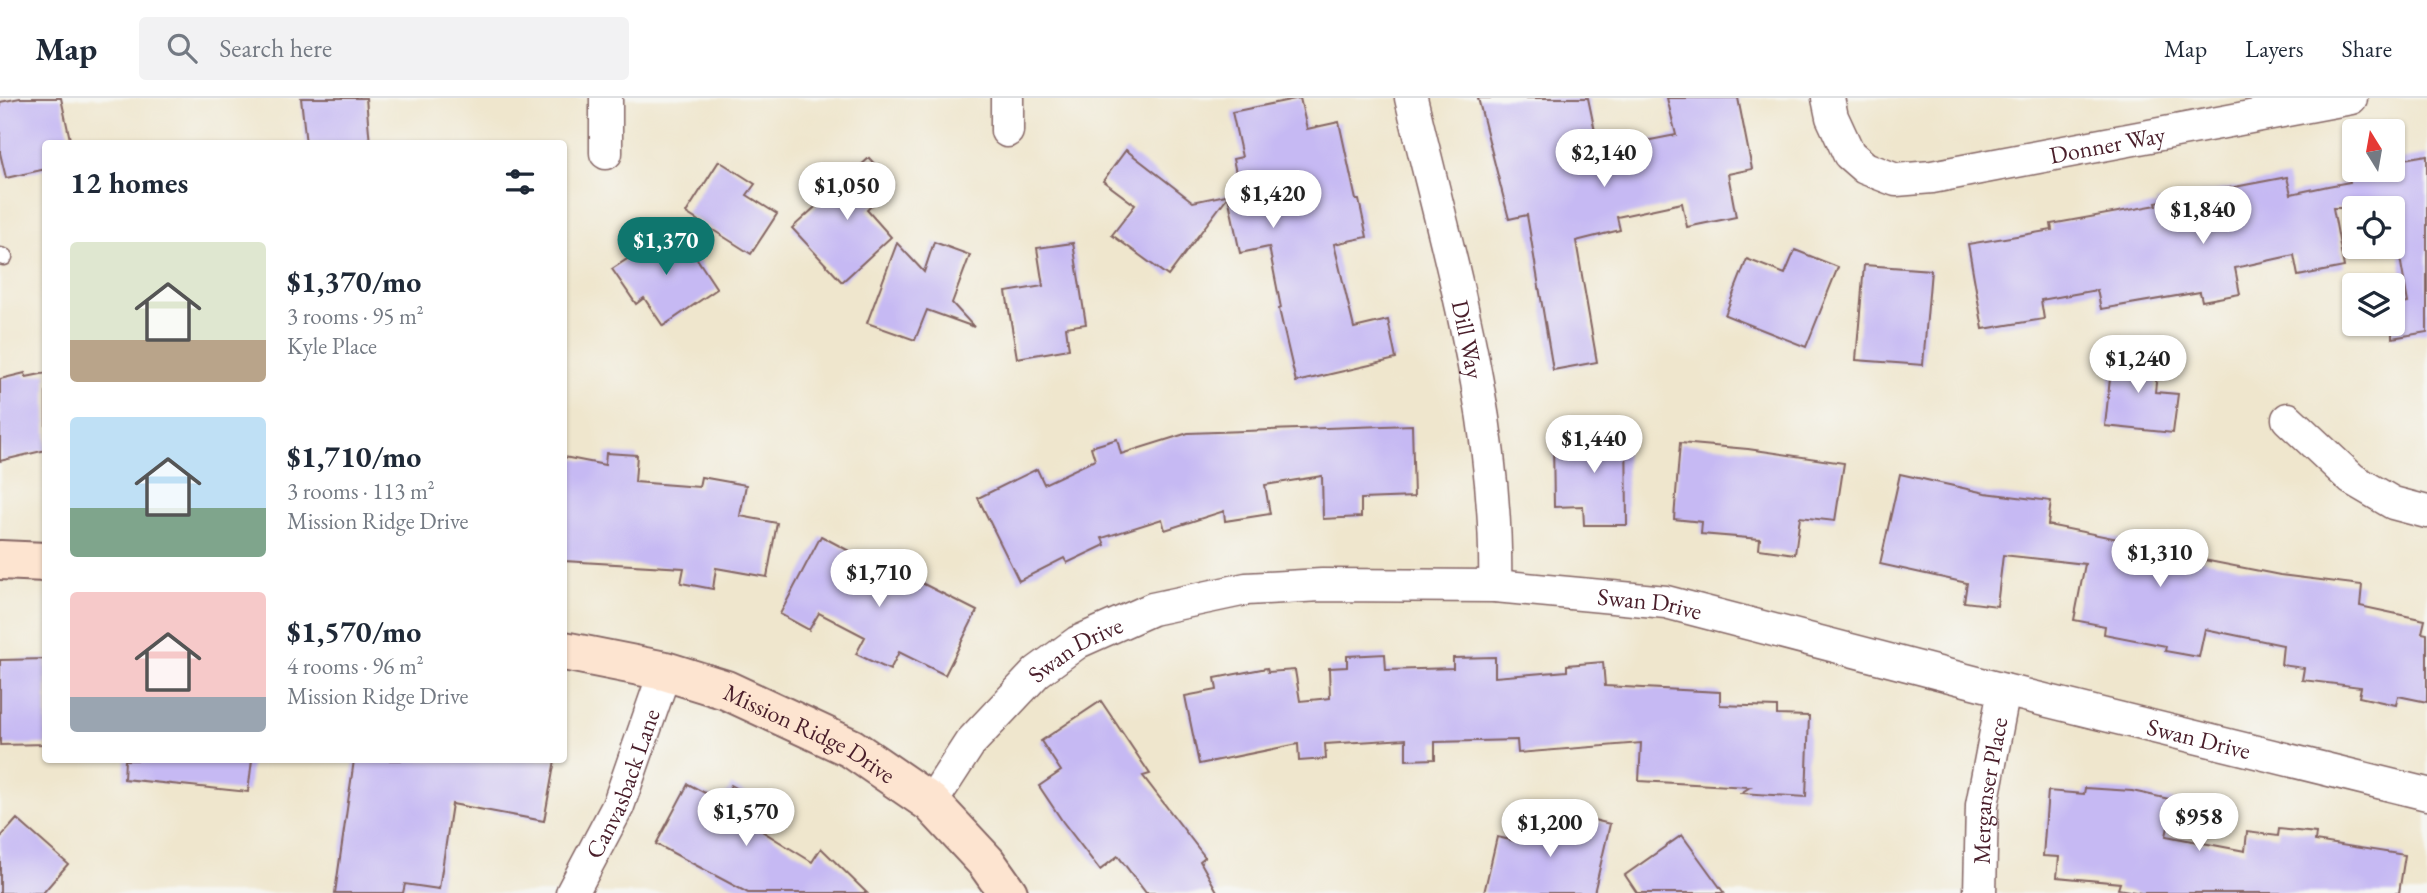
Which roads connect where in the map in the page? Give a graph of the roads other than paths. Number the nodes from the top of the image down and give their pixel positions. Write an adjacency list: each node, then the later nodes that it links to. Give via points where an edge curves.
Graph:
1 (606, 98): 7 (street)
2 (1007, 98): 6 (street)
3 (1411, 98): 12 (street, Dill Way, via 1479,385 1496,537)
4 (1828, 98): 5 (street, Donner Way, via 1849,154 1865,168 1896,180)
5 (2351, 98)
6 (1007, 131)
7 (606, 153)
8 (2288, 419): 9 (street, via 2352,479 2393,503)
9 (2427, 512)
10 (0, 560): 11 (street)
11 (42, 562)
12 (1494, 586): 15 (street, Swan Drive, via 1666,602); 17 (street, Swan Drive, via 1246,589 1152,610 1078,642 1037,672 970,743)
13 (567, 652): 14 (street, Mission Ridge Drive)
14 (665, 671): 17 (street, Mission Ridge Drive, via 726,690 851,748); 18 (street, Canvasback Lane, via 618,806)
15 (2004, 690): 16 (street, Swan Drive); 20 (street, Merganser Place, via 1982,805)
16 (2427, 794)
17 (931, 803): 19 (street, Mission Ridge Drive)
18 (572, 893)
19 (1009, 893)
20 (1980, 893)

